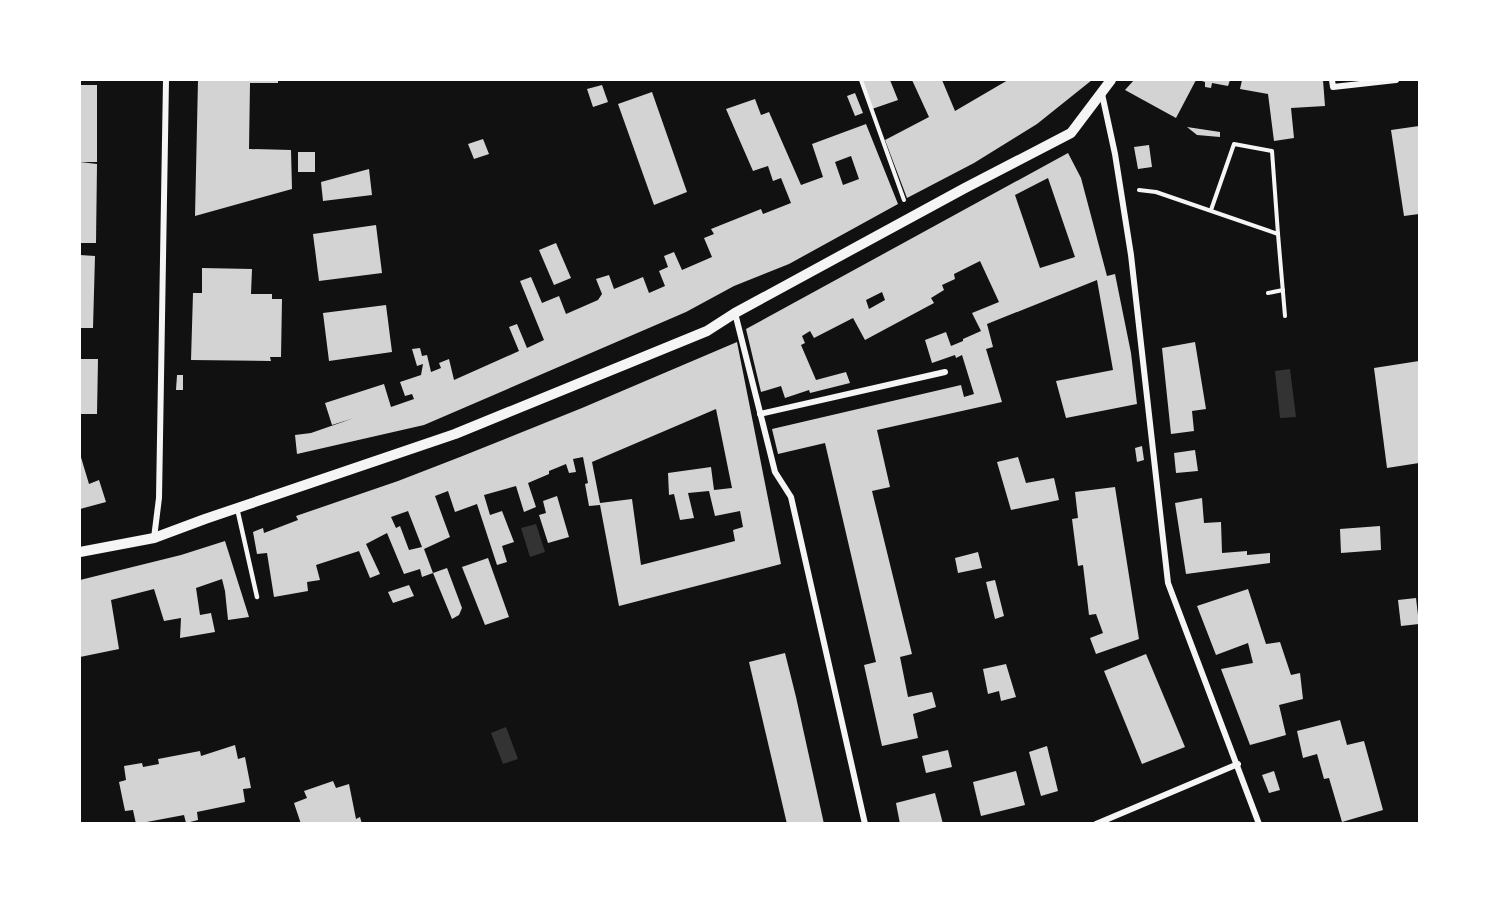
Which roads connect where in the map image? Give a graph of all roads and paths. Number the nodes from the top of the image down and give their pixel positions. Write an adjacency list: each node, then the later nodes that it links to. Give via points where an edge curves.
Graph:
1 (166, 80): 18 (street, via 159,498)
2 (861, 80): 9 (path)
3 (1110, 80): 6 (street)
4 (1332, 80): 5 (street, via 1333,87)
5 (1396, 80)
6 (1101, 93): 7 (street); 9 (street, via 1071,133)
7 (1120, 189): 8 (path, via 1156,192); 21 (street, via 1168,583)
8 (1211, 210): 10 (path); 10 (path, via 1234,144 1272,151)
9 (910, 218): 13 (street)
10 (1278, 234): 11 (path)
11 (1283, 290): 12 (path); 14 (path)
12 (1268, 293)
13 (735, 313): 16 (street); 17 (street, via 707,331 455,434)
14 (1285, 316)
15 (945, 372): 16 (street)
16 (760, 414): 22 (street, via 775,472 791,497)
17 (237, 508): 18 (street); 20 (lane)
18 (154, 538): 19 (street)
19 (80, 552)
20 (257, 597)
21 (1238, 764): 23 (street); 24 (street)
22 (865, 824)
23 (1096, 824)
24 (1259, 824)

